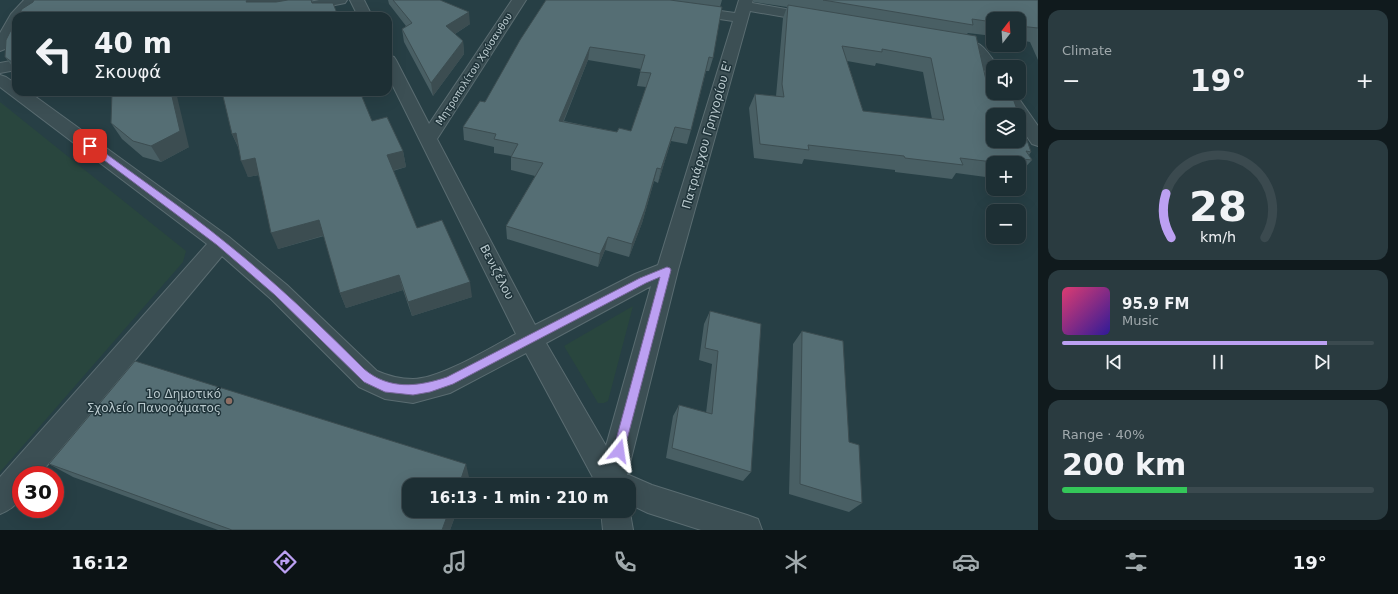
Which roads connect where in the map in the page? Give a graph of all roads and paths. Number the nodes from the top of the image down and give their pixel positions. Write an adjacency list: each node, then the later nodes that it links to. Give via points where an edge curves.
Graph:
1 (31, 0): 7 (street)
2 (340, 0): 8 (street)
3 (357, 0): 9 (street)
4 (519, 0): 22 (street, Μητροπολίτου Χρύσανθου)
5 (744, 8): 6 (street); 10 (street); 25 (street, Πατριάρχου Γρηγορίου Ε')
6 (679, 9)
7 (20, 12)
8 (280, 12)
9 (363, 12)
10 (830, 20)
11 (12, 23): 13 (street)
12 (939, 38): 14 (street, via 975,46)
13 (2, 39)
14 (986, 62)
15 (12, 66): 16 (street)
16 (0, 68)
17 (392, 68): 22 (street, Βενιζέλου)
18 (0, 80): 19 (street)
19 (12, 88)
20 (24, 96): 24 (street)
21 (1012, 100): 23 (street)
22 (428, 138): 26 (street, Βενιζέλου)
23 (1038, 140)
24 (221, 243): 26 (street, via 284,297 360,372 385,387 413,390 440,384 464,375); 30 (street)
25 (667, 270): 26 (street); 28 (street, Πατριάρχου Γρηγορίου Ε')
26 (530, 338): 27 (street, Βενιζέλου)
27 (613, 478)
28 (619, 478)
29 (636, 493): 33 (street)
30 (0, 499)
31 (617, 518): 32 (street)
32 (618, 530)
33 (747, 530)

